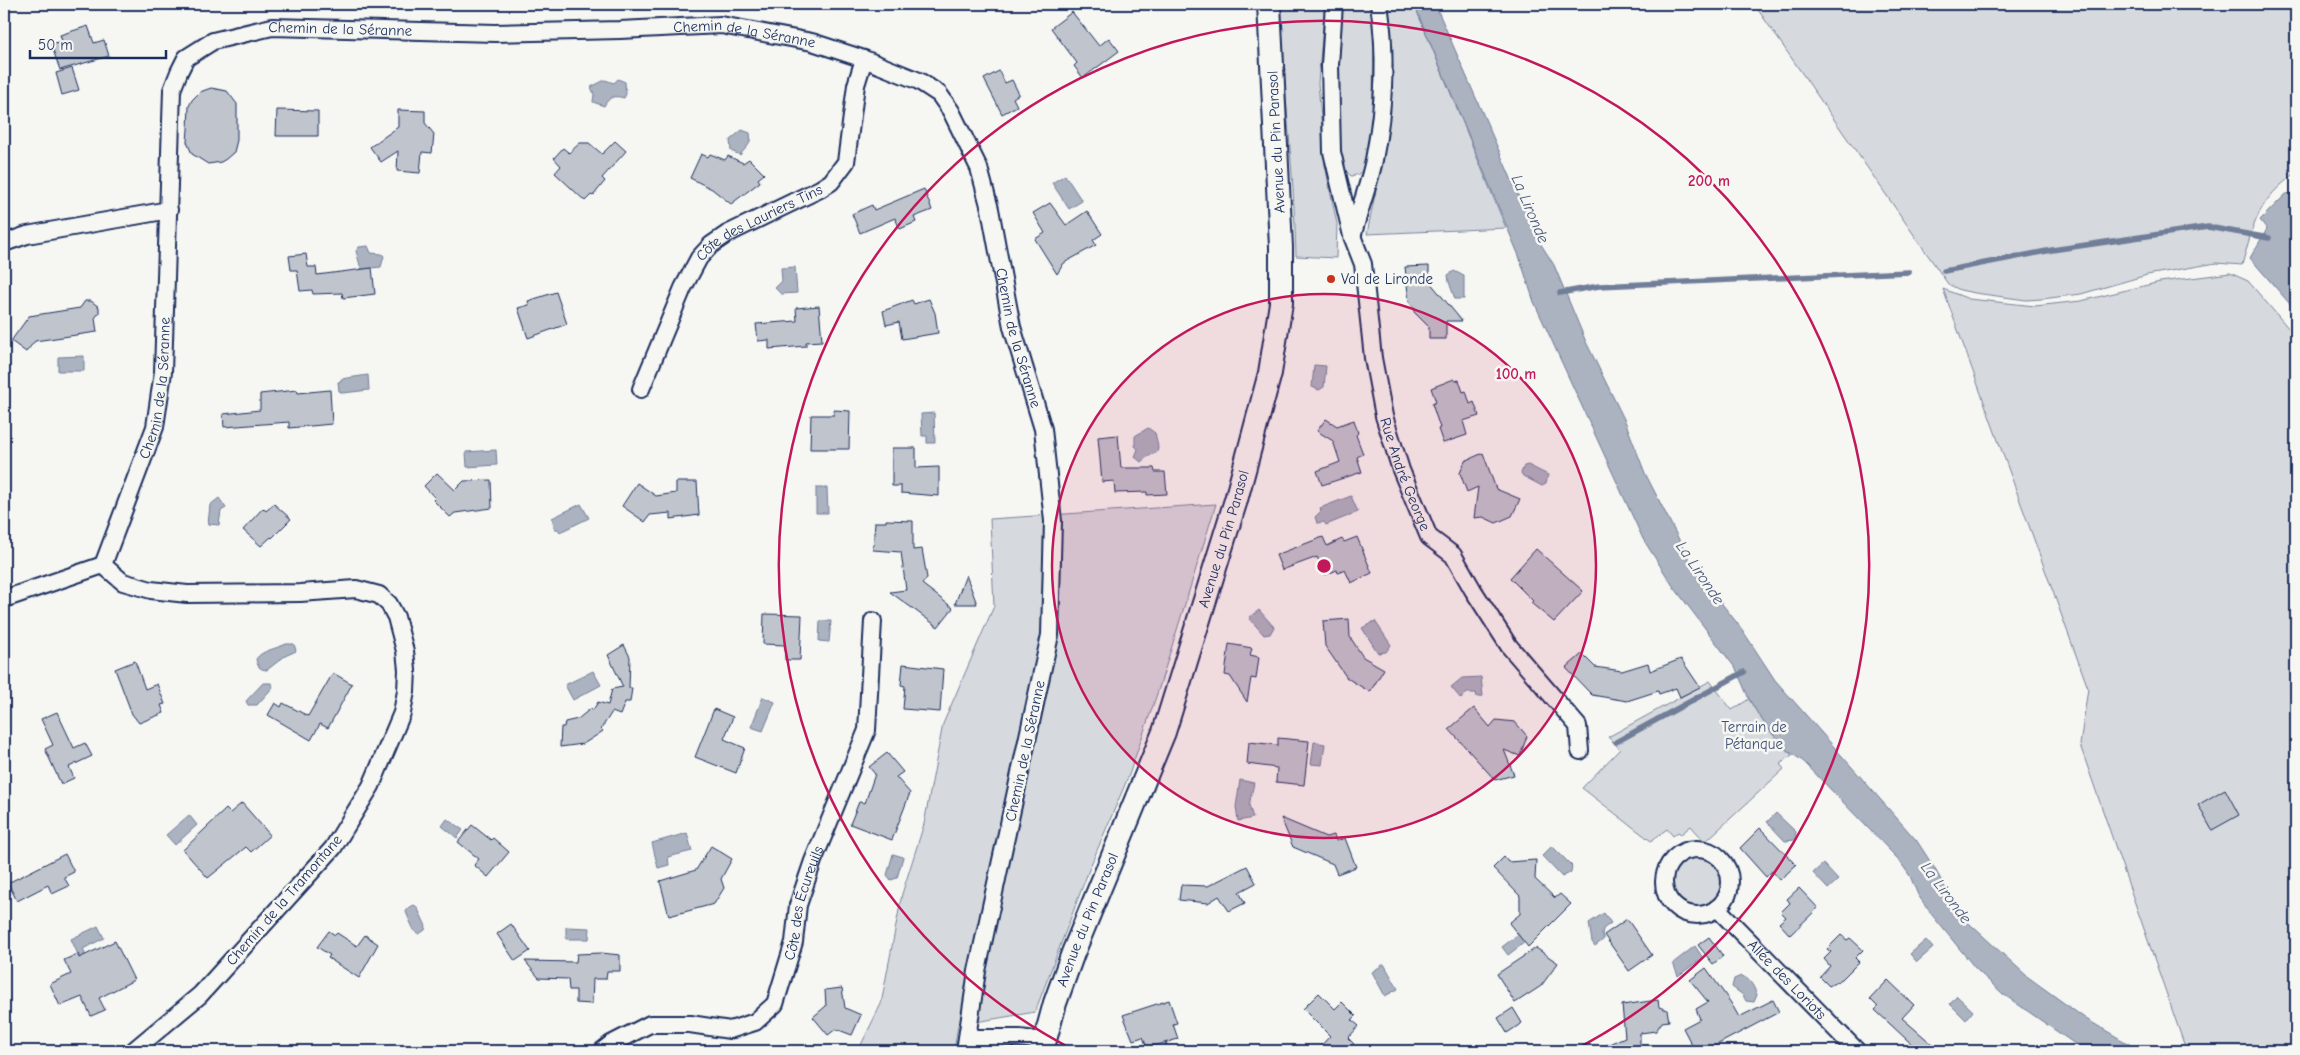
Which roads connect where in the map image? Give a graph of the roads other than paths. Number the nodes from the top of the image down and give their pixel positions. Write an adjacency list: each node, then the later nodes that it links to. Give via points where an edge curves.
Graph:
1 (1269, 4): 15 (street, Avenue du Pin Parasol, via 1281,266 1280,303 1270,373 1236,500 1164,732 1073,953)
2 (1334, 4): 6 (street, Rue André George, via 1330,65 1332,152)
3 (1379, 4): 6 (street, via 1384,64 1381,114 1373,162)
4 (864, 59): 5 (street, Chemin de la Séranne, via 812,42 721,25 495,33 272,27 240,33 213,41 186,58 179,72 172,90); 8 (street, Côte des Lauriers Tins, via 856,85 846,162 820,190 727,234 699,258); 14 (street, Chemin de la Séranne, via 919,81 939,94 979,168 1012,327 1043,429 1050,488 1053,547 1050,635 977,971)
5 (169, 210): 7 (street, via 27,235); 9 (street, Chemin de la Séranne, via 163,372 155,427)
6 (1352, 236): 12 (street, Rue André George, via 1363,264 1373,358 1384,416 1411,498 1429,537 1453,555 1509,646 1578,726)
7 (4, 243)
8 (641, 389)
9 (103, 565): 10 (street); 16 (street, Chemin de la Tramontane, via 124,582 187,594 356,589 379,595 396,617 407,670 402,713 370,786 333,848 200,995)
10 (4, 599)
11 (873, 622): 17 (street, Côte des Écureuils, via 866,730 812,861 798,905 794,942 775,1004 755,1022 730,1030 690,1024 650,1024)
12 (1580, 751)
13 (1717, 908): 13 (street, via 1730,887 1724,863 1714,854 1702,850 1689,850 1678,856 1669,866 1665,878 1665,890 1671,902 1692,915 1705,914); 18 (street, Allée des Loriots)
14 (966, 1045): 15 (street, via 1019,1038)
15 (1043, 1046)
16 (133, 1051)
17 (602, 1051)
18 (1857, 1051)

